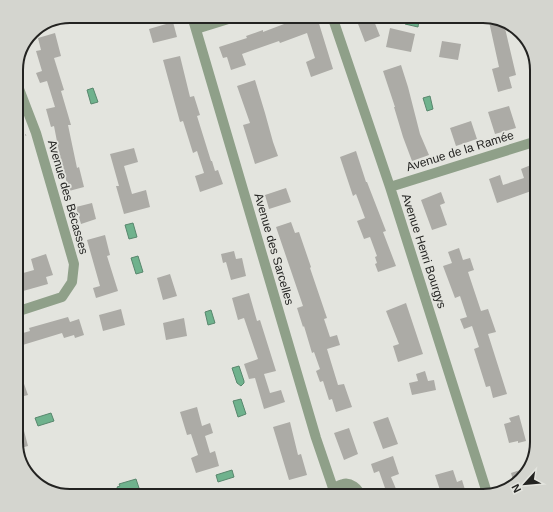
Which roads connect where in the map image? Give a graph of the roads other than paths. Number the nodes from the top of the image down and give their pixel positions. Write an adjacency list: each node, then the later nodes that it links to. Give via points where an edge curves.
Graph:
1 (194, 23): 4 (street, Avenue des Sarcelles)
2 (215, 23): 4 (street)
3 (334, 23): 7 (street, Avenue Henri Bourgys)
4 (196, 29): 9 (street, Avenue des Sarcelles)
5 (23, 99): 8 (street, Avenue des Bécasses, via 36,132 74,264 72,282 62,297)
6 (530, 143): 7 (street, Avenue de la Ramée)
7 (390, 187): 12 (street, Avenue Henri Bourgys)
8 (23, 310)
9 (330, 489)
10 (335, 489): 11 (street, via 344,483)
11 (357, 489)
12 (486, 489)

